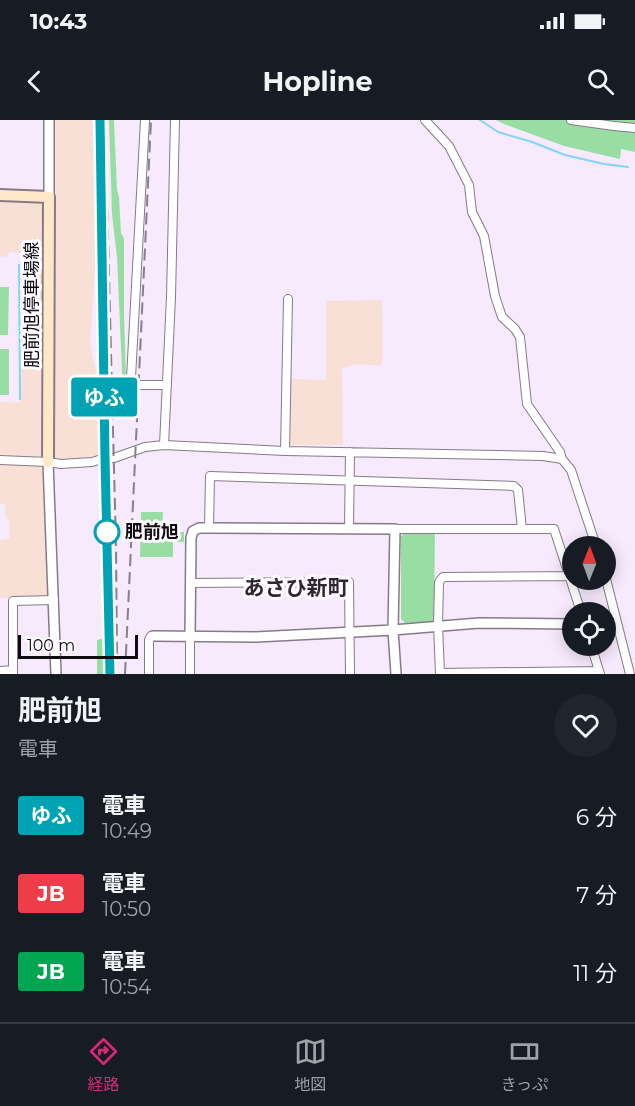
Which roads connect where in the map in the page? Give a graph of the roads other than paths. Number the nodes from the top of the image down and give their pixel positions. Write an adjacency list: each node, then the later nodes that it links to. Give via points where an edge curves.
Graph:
1 (48, 120): 8 (street)
2 (145, 120): 10 (street, via 131,378 139,386)
3 (175, 120): 10 (street)
4 (425, 120): 14 (street, via 449,146 469,185 472,212 484,236 502,317 520,337 527,404)
5 (571, 120): 6 (street)
6 (635, 128)
7 (0, 195): 8 (main road)
8 (49, 197): 16 (main road, 肥前旭停車場線)
9 (288, 299): 12 (street)
10 (166, 385): 11 (street)
11 (164, 445): 12 (street); 16 (street, via 92,462)
12 (285, 450): 13 (street)
13 (350, 452): 14 (street); 17 (street)
14 (562, 459): 22 (street, via 572,471)
15 (0, 460): 16 (street)
16 (48, 462): 26 (street)
17 (350, 480): 18 (street, via 210,476); 19 (street); 21 (street, via 514,486 518,490)
18 (209, 528): 19 (street); 25 (street, via 193,531)
19 (349, 528): 20 (street)
20 (395, 529): 21 (street); 30 (street)
21 (522, 529): 23 (street, via 554,529)
22 (593, 536)
23 (562, 554)
24 (562, 576): 29 (street, via 443,577 439,582)
25 (191, 584): 31 (street, via 349,582); 33 (street)
26 (54, 600): 36 (street, via 13,601); 38 (street)
27 (562, 624): 29 (street)
28 (616, 624): 44 (street)
29 (438, 625): 30 (street); 43 (street)
30 (393, 630): 31 (street); 42 (street)
31 (349, 633): 33 (street); 41 (street)
32 (153, 636): 33 (street); 39 (street, via 149,640)
33 (190, 636): 40 (street)
34 (594, 656): 37 (street)
35 (0, 671): 36 (street)
36 (13, 672)
37 (599, 673): 43 (street)
38 (56, 674)
39 (149, 674)
40 (190, 674)
41 (350, 674)
42 (396, 674)
43 (440, 674)
44 (630, 674)

